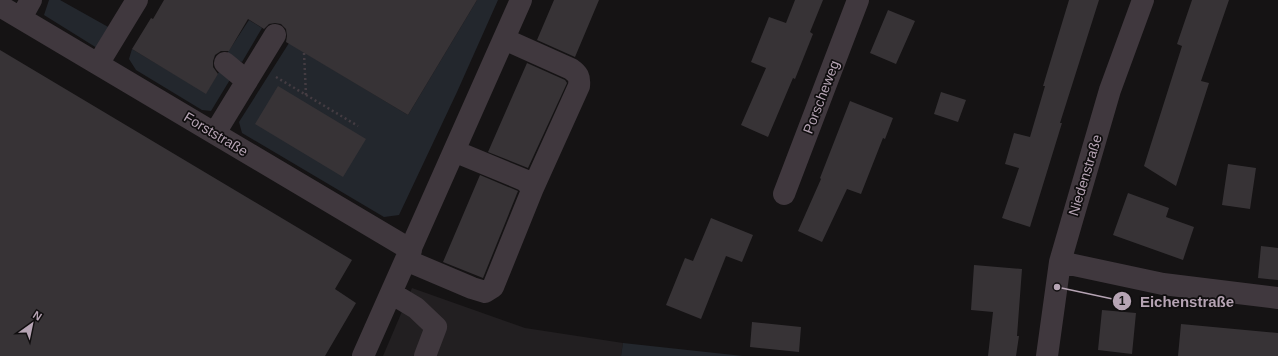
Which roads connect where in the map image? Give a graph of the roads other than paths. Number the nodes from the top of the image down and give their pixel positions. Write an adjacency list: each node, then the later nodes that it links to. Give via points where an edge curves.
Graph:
1 (137, 0): 10 (street)
2 (521, 0): 8 (street)
3 (858, 0): 15 (street, Porscheweg)
4 (1143, 0): 17 (street, Niedenstraße, via 1110,90)
5 (0, 6): 6 (street, Forststraße)
6 (26, 9): 10 (street, Forststraße)
7 (275, 35): 11 (street)
8 (504, 39): 13 (street); 14 (street, via 571,69 580,78 579,86)
9 (225, 63): 11 (street)
10 (98, 64): 12 (street, Forststraße)
11 (252, 73): 12 (street)
12 (215, 133): 16 (street, Forststraße)
13 (454, 151): 14 (street, via 524,180); 16 (street)
14 (533, 188): 16 (street, Forststraße, via 493,287 485,292 472,288)
15 (784, 194)
16 (408, 255): 18 (street)
17 (1060, 262): 19 (street, via 1163,284); 22 (street, Niedenstraße)
18 (391, 293): 20 (street); 21 (street, via 416,308 436,327)
19 (1278, 298)
20 (363, 356)
21 (425, 356)
22 (1047, 356)

